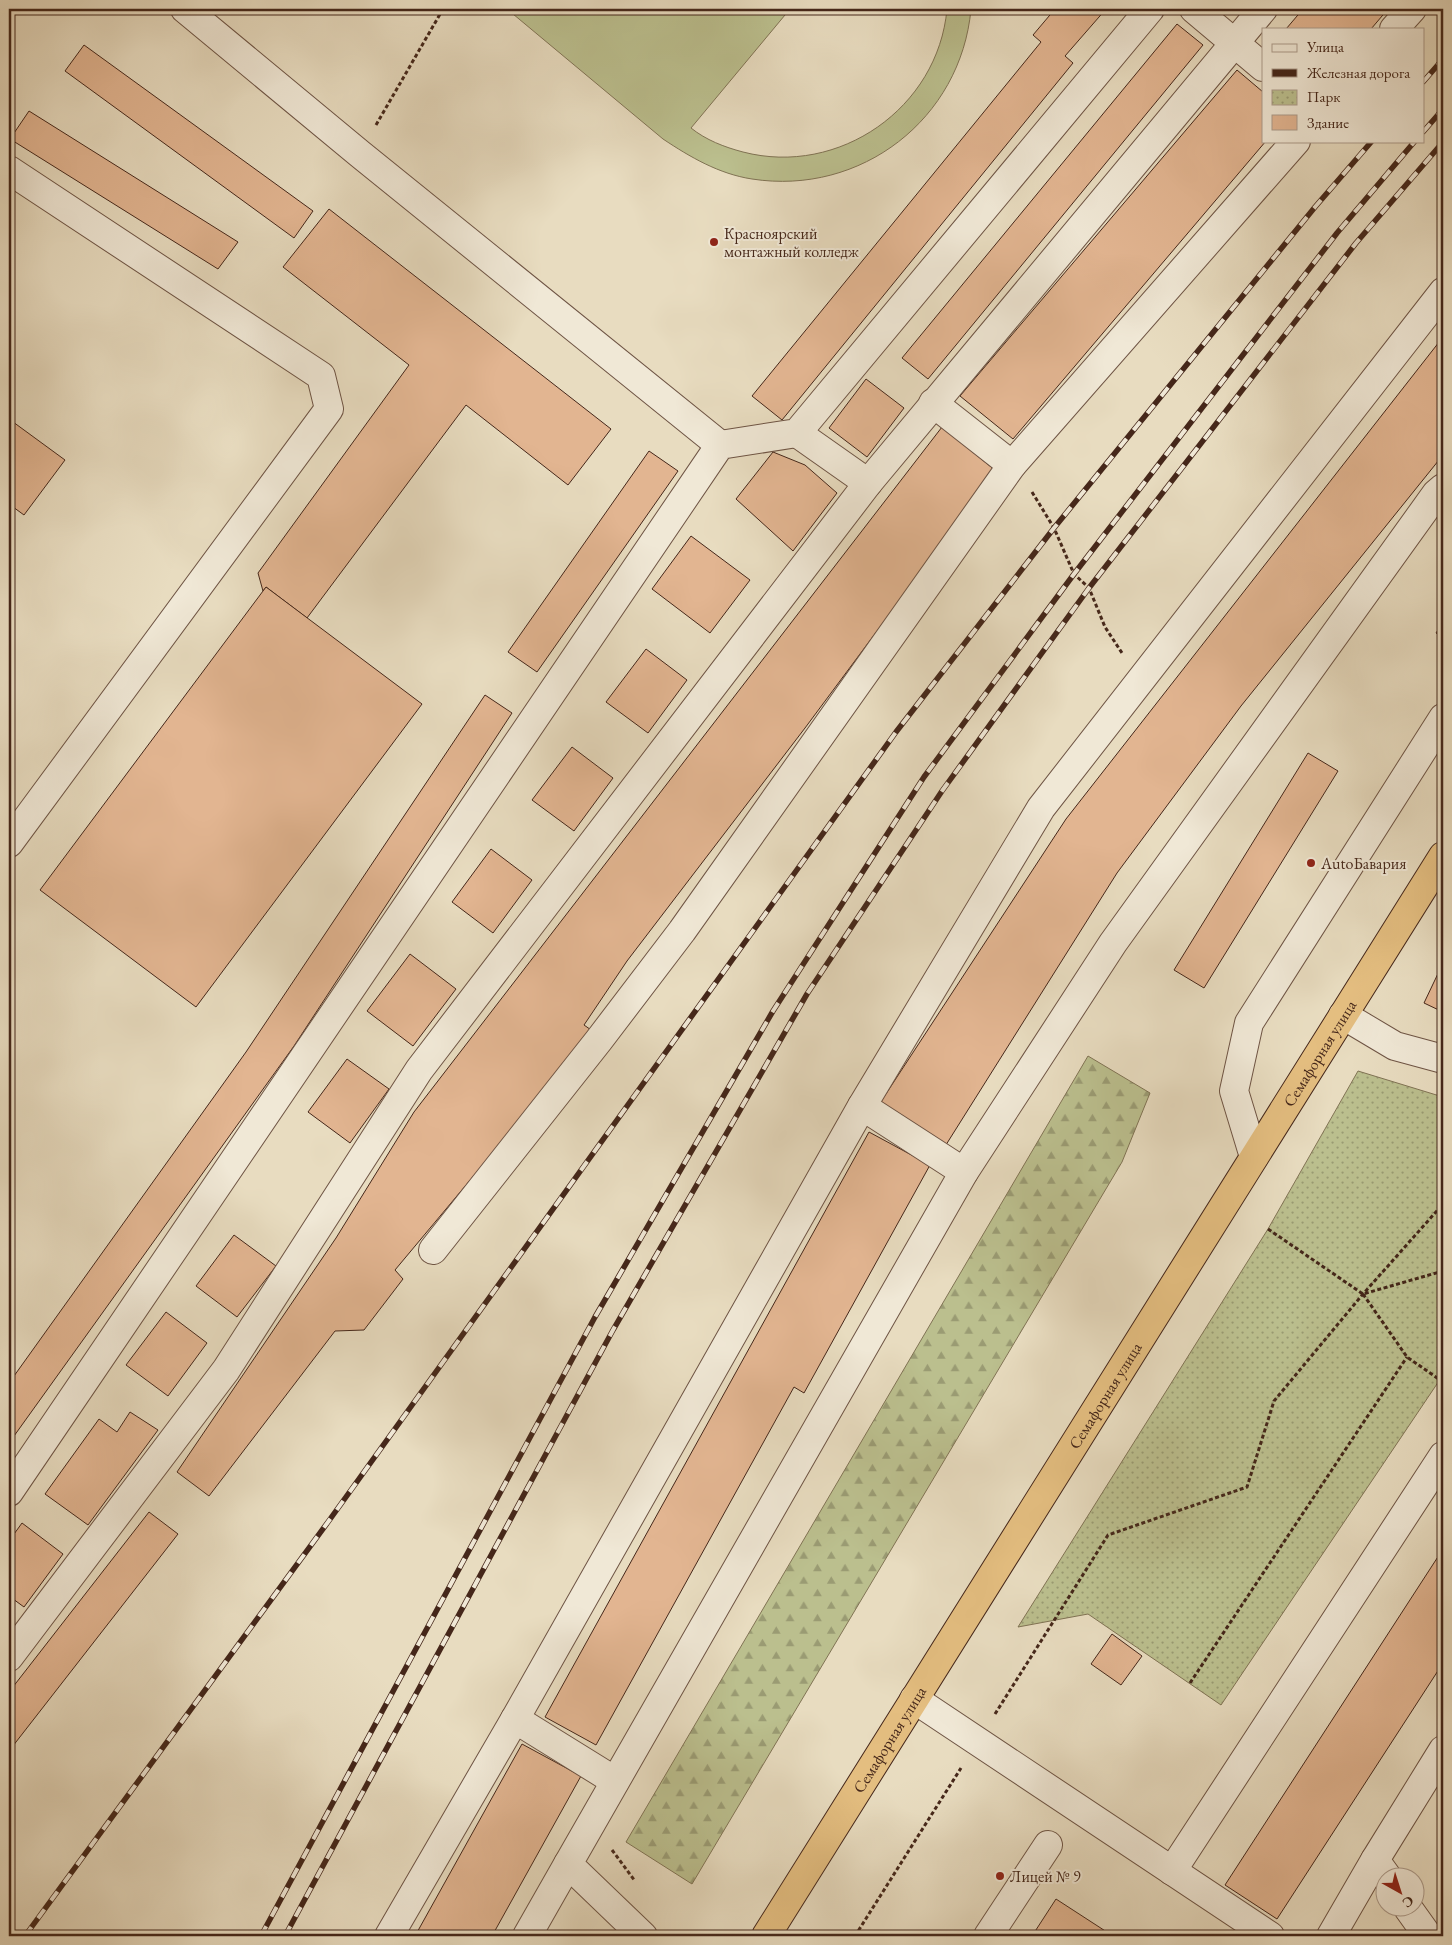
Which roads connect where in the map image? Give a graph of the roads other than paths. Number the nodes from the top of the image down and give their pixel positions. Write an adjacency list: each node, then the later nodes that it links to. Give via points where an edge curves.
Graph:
1 (186, 9): 14 (street)
2 (1150, 9): 13 (street)
3 (1194, 9): 7 (street)
4 (1263, 9): 7 (street)
5 (1412, 9): 6 (street)
6 (1395, 28)
7 (1234, 42): 8 (street); 12 (street)
8 (1262, 66)
9 (1295, 142): 15 (street)
10 (9, 170): 19 (street, via 321,376 329,408)
11 (1443, 292): 23 (street, via 1042,808)
12 (933, 403): 15 (street); 16 (street)
13 (797, 433): 14 (street); 16 (street)
14 (720, 445): 28 (street)
15 (1012, 465): 26 (street, via 682,931)
16 (868, 483): 29 (street, via 419,1070 226,1370)
17 (1441, 489): 25 (street, via 1113,944)
18 (1443, 718): 24 (street, via 1249,1022 1234,1091)
19 (9, 843)
20 (1443, 856): 21 (highway, Семафорная улица)
21 (1343, 1015): 22 (street, via 1395,1046); 24 (highway, Семафорная улица)
22 (1443, 1060)
23 (862, 1106): 25 (street); 31 (street)
24 (1254, 1158): 30 (highway, Семафорная улица)
25 (964, 1172): 33 (street)
26 (433, 1250)
27 (1443, 1456): 37 (street)
28 (9, 1492)
29 (9, 1657)
30 (914, 1699): 37 (street); 43 (highway, Семафорная улица)
31 (515, 1719): 33 (street); 40 (street)
32 (1443, 1750): 36 (street)
33 (615, 1781): 35 (street)
34 (1048, 1845): 44 (street)
35 (568, 1864): 41 (street); 42 (street)
36 (1382, 1868)
37 (1172, 1871): 45 (street)
38 (1374, 1878): 46 (street)
39 (1415, 1918): 47 (street)
40 (389, 1936)
41 (527, 1936)
42 (643, 1936)
43 (766, 1936)
44 (988, 1936)
45 (1270, 1936)
46 (1331, 1936)
47 (1428, 1936)

